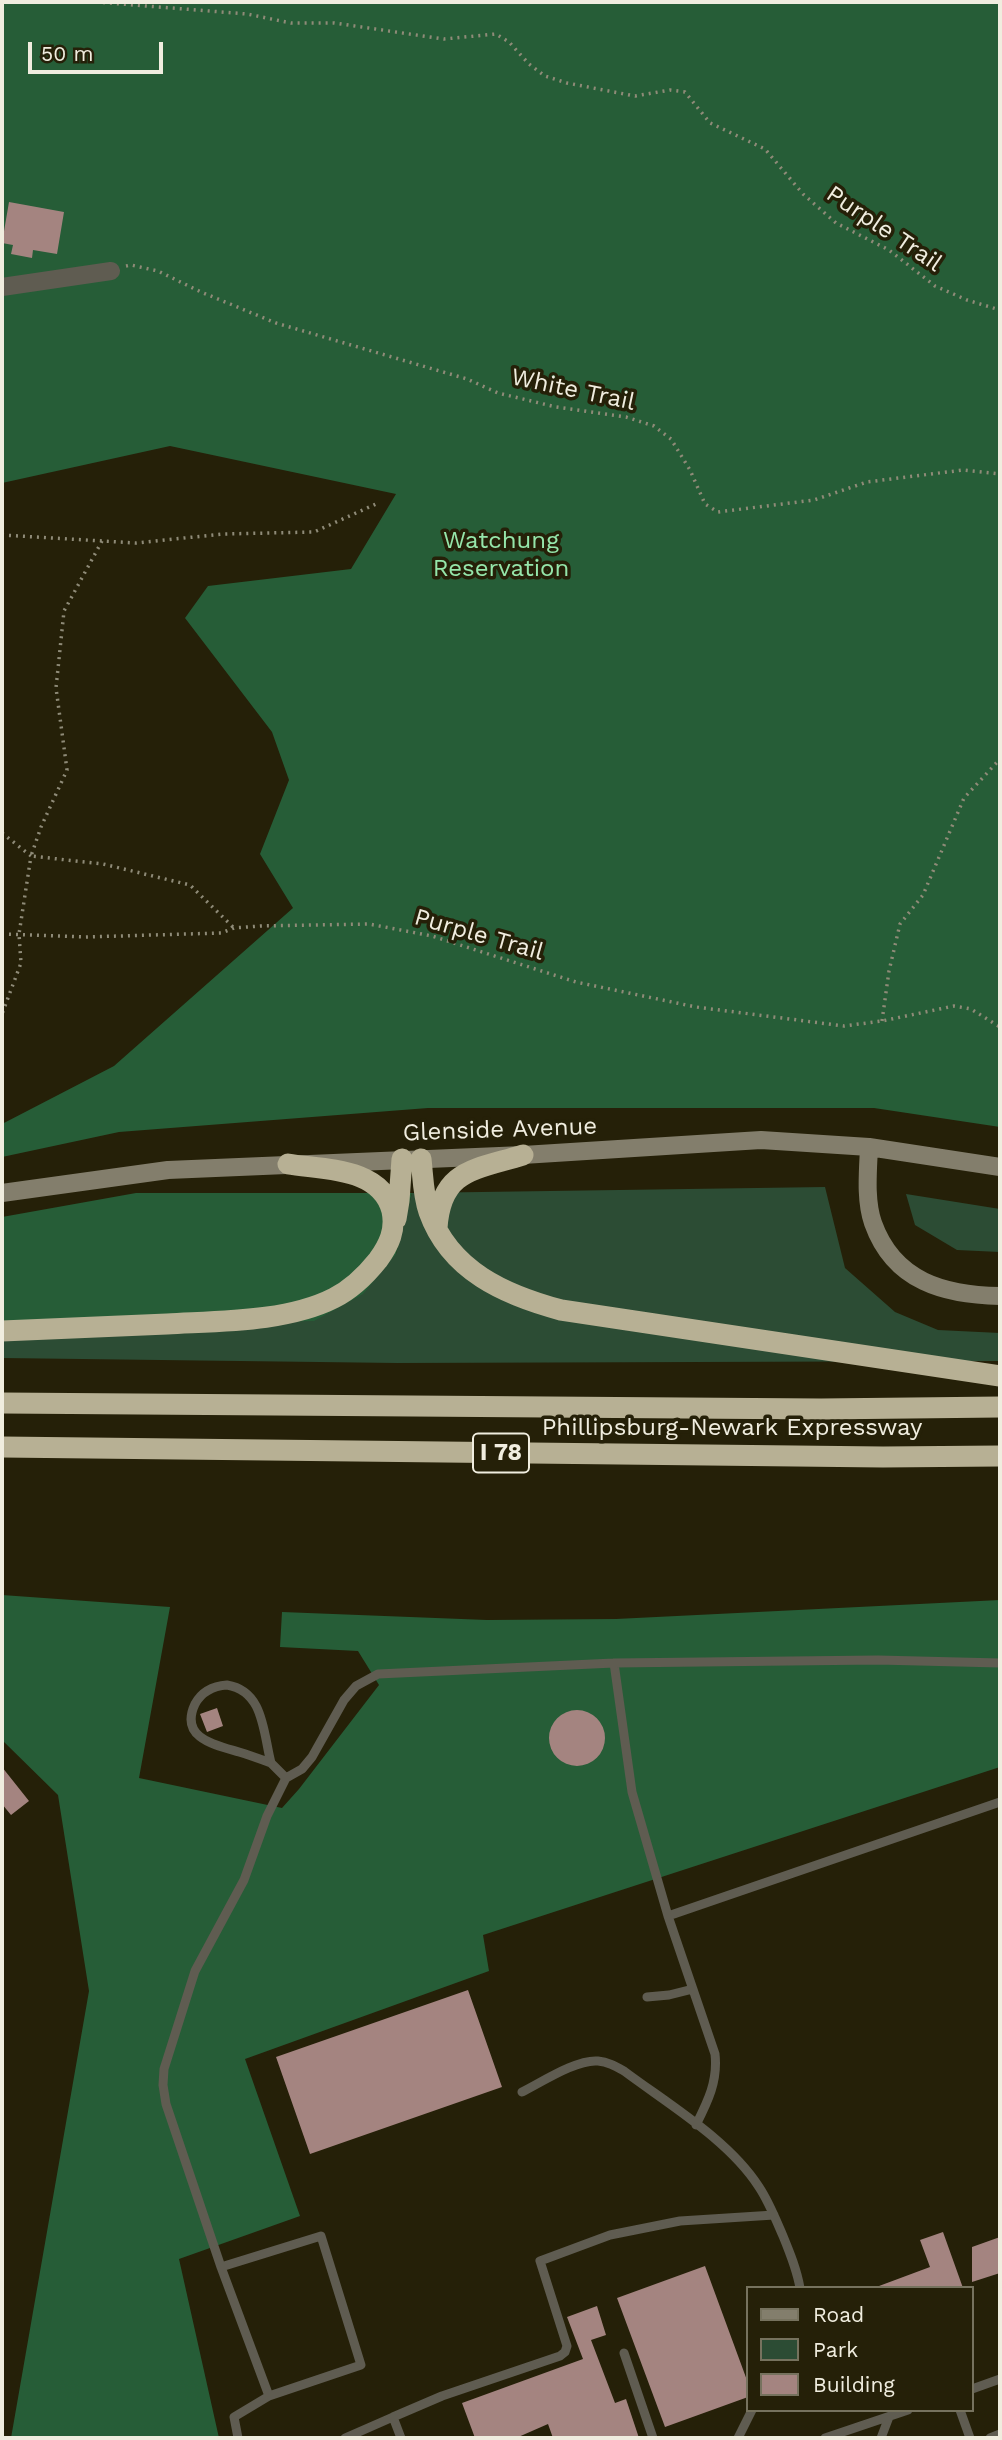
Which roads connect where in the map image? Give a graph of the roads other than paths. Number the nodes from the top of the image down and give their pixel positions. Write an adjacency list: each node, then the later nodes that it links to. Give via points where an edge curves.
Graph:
1 (111, 271): 2 (street)
2 (2, 287)
3 (869, 1147): 4 (main road, Glenside Avenue, via 761,1140); 7 (main road, Glenside Avenue); 11 (main road, via 873,1221 898,1263 942,1290)
4 (523, 1155): 5 (main road, Glenside Avenue); 10 (highway, via 471,1171 449,1185 438,1211)
5 (411, 1159): 6 (main road, Glenside Avenue); 9 (highway); 10 (highway)
6 (288, 1164): 8 (main road, Glenside Avenue, via 168,1170); 9 (highway, via 368,1180 388,1200)
7 (1000, 1167)
8 (2, 1193)
9 (394, 1225): 12 (highway, via 389,1244 367,1273 334,1298 284,1314 229,1321)
10 (437, 1228): 13 (highway, via 455,1256 486,1282 552,1308)
11 (1000, 1296)
12 (2, 1331)
13 (1000, 1376)
14 (2, 1403): 15 (highway, Phillipsburg-Newark Expressway / I 78)
15 (1000, 1407)
16 (2, 1447): 17 (highway, Phillipsburg-Newark Expressway / I 78)
17 (1000, 1456)
18 (1000, 1662): 19 (lane)
19 (614, 1664): 21 (lane, via 378,1674 356,1686 312,1757); 23 (lane, via 632,1792)
20 (271, 1763): 20 (lane, via 259,1713 248,1693 238,1687 216,1686 198,1698 191,1719 200,1737 217,1747); 21 (lane)
21 (286, 1778): 29 (lane, via 244,1880 195,1971 164,2069 166,2104)
22 (1000, 1802): 23 (lane)
23 (668, 1916): 24 (lane)
24 (693, 1989): 25 (lane); 27 (lane, via 716,2069)
25 (647, 1997)
26 (522, 2092): 27 (lane, via 582,2063 610,2063)
27 (696, 2125): 28 (lane, via 741,2164)
28 (774, 2215): 30 (lane); 38 (lane, via 668,2224 610,2235 540,2261 567,2346 565,2352)
29 (221, 2267): 34 (lane); 34 (lane, via 321,2236 361,2365)
30 (799, 2286)
31 (624, 2353): 44 (lane)
32 (1000, 2379): 33 (lane)
33 (974, 2388)
34 (270, 2396): 41 (lane, via 234,2417)
35 (751, 2412): 45 (lane)
36 (903, 2412): 39 (lane)
37 (961, 2412): 48 (lane)
38 (393, 2417): 42 (lane); 43 (lane)
39 (889, 2417): 46 (lane); 47 (lane)
40 (1000, 2434): 49 (lane)
41 (238, 2438)
42 (345, 2438)
43 (401, 2438)
44 (653, 2438)
45 (738, 2438)
46 (825, 2438)
47 (881, 2438)
48 (970, 2438)
49 (989, 2438)

